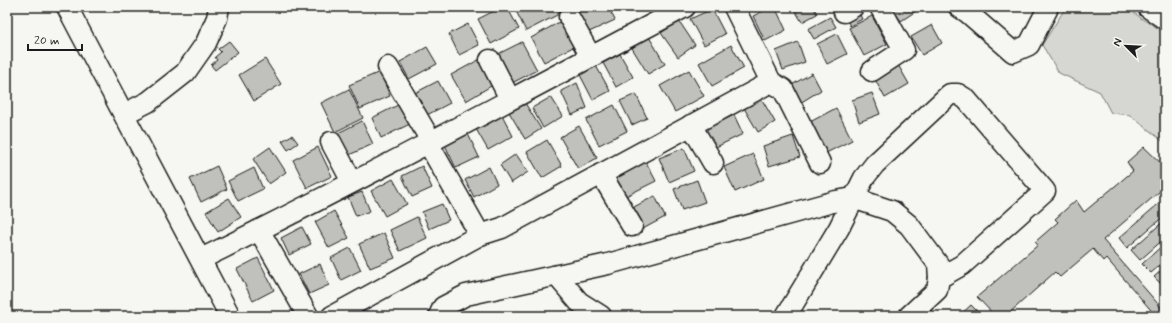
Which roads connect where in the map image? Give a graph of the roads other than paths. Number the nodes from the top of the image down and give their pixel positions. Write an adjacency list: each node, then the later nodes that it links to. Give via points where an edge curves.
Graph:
1 (67, 7): 17 (street)
2 (219, 7): 17 (street, via 206,42 185,73 148,102)
3 (685, 7): 11 (street)
4 (734, 7): 15 (street)
5 (880, 7): 14 (street, via 904,50)
6 (958, 7): 8 (street, via 1013,52 1029,45)
7 (1148, 7): 10 (highway)
8 (1047, 10)
9 (570, 17): 11 (street)
10 (1165, 18)
11 (591, 57): 16 (street)
12 (490, 60): 16 (street)
13 (388, 67): 20 (street)
14 (872, 71)
15 (771, 82): 18 (street); 22 (street, via 783,89)
16 (510, 99): 20 (street)
17 (124, 114): 29 (street)
18 (691, 125): 21 (street); 23 (street)
19 (331, 142): 24 (street)
20 (429, 142): 24 (street); 28 (street)
21 (713, 163)
22 (820, 163)
23 (601, 174): 26 (street); 28 (street, via 502,228)
24 (352, 182): 27 (street)
25 (853, 198): 30 (street); 31 (street, via 892,211 909,225 938,264); 31 (street, via 875,164 950,94 958,94 966,99 1045,191 962,265); 37 (street, via 839,228)
26 (632, 226)
27 (259, 230): 29 (street); 33 (street)
28 (480, 235): 34 (street)
29 (200, 259): 32 (street)
30 (557, 276): 35 (street, via 466,296 443,307); 36 (street, via 579,302)
31 (939, 278): 38 (street, via 937,290)
32 (230, 316)
33 (308, 316)
34 (332, 316)
35 (439, 316)
36 (601, 316)
37 (786, 316)
38 (909, 316)

